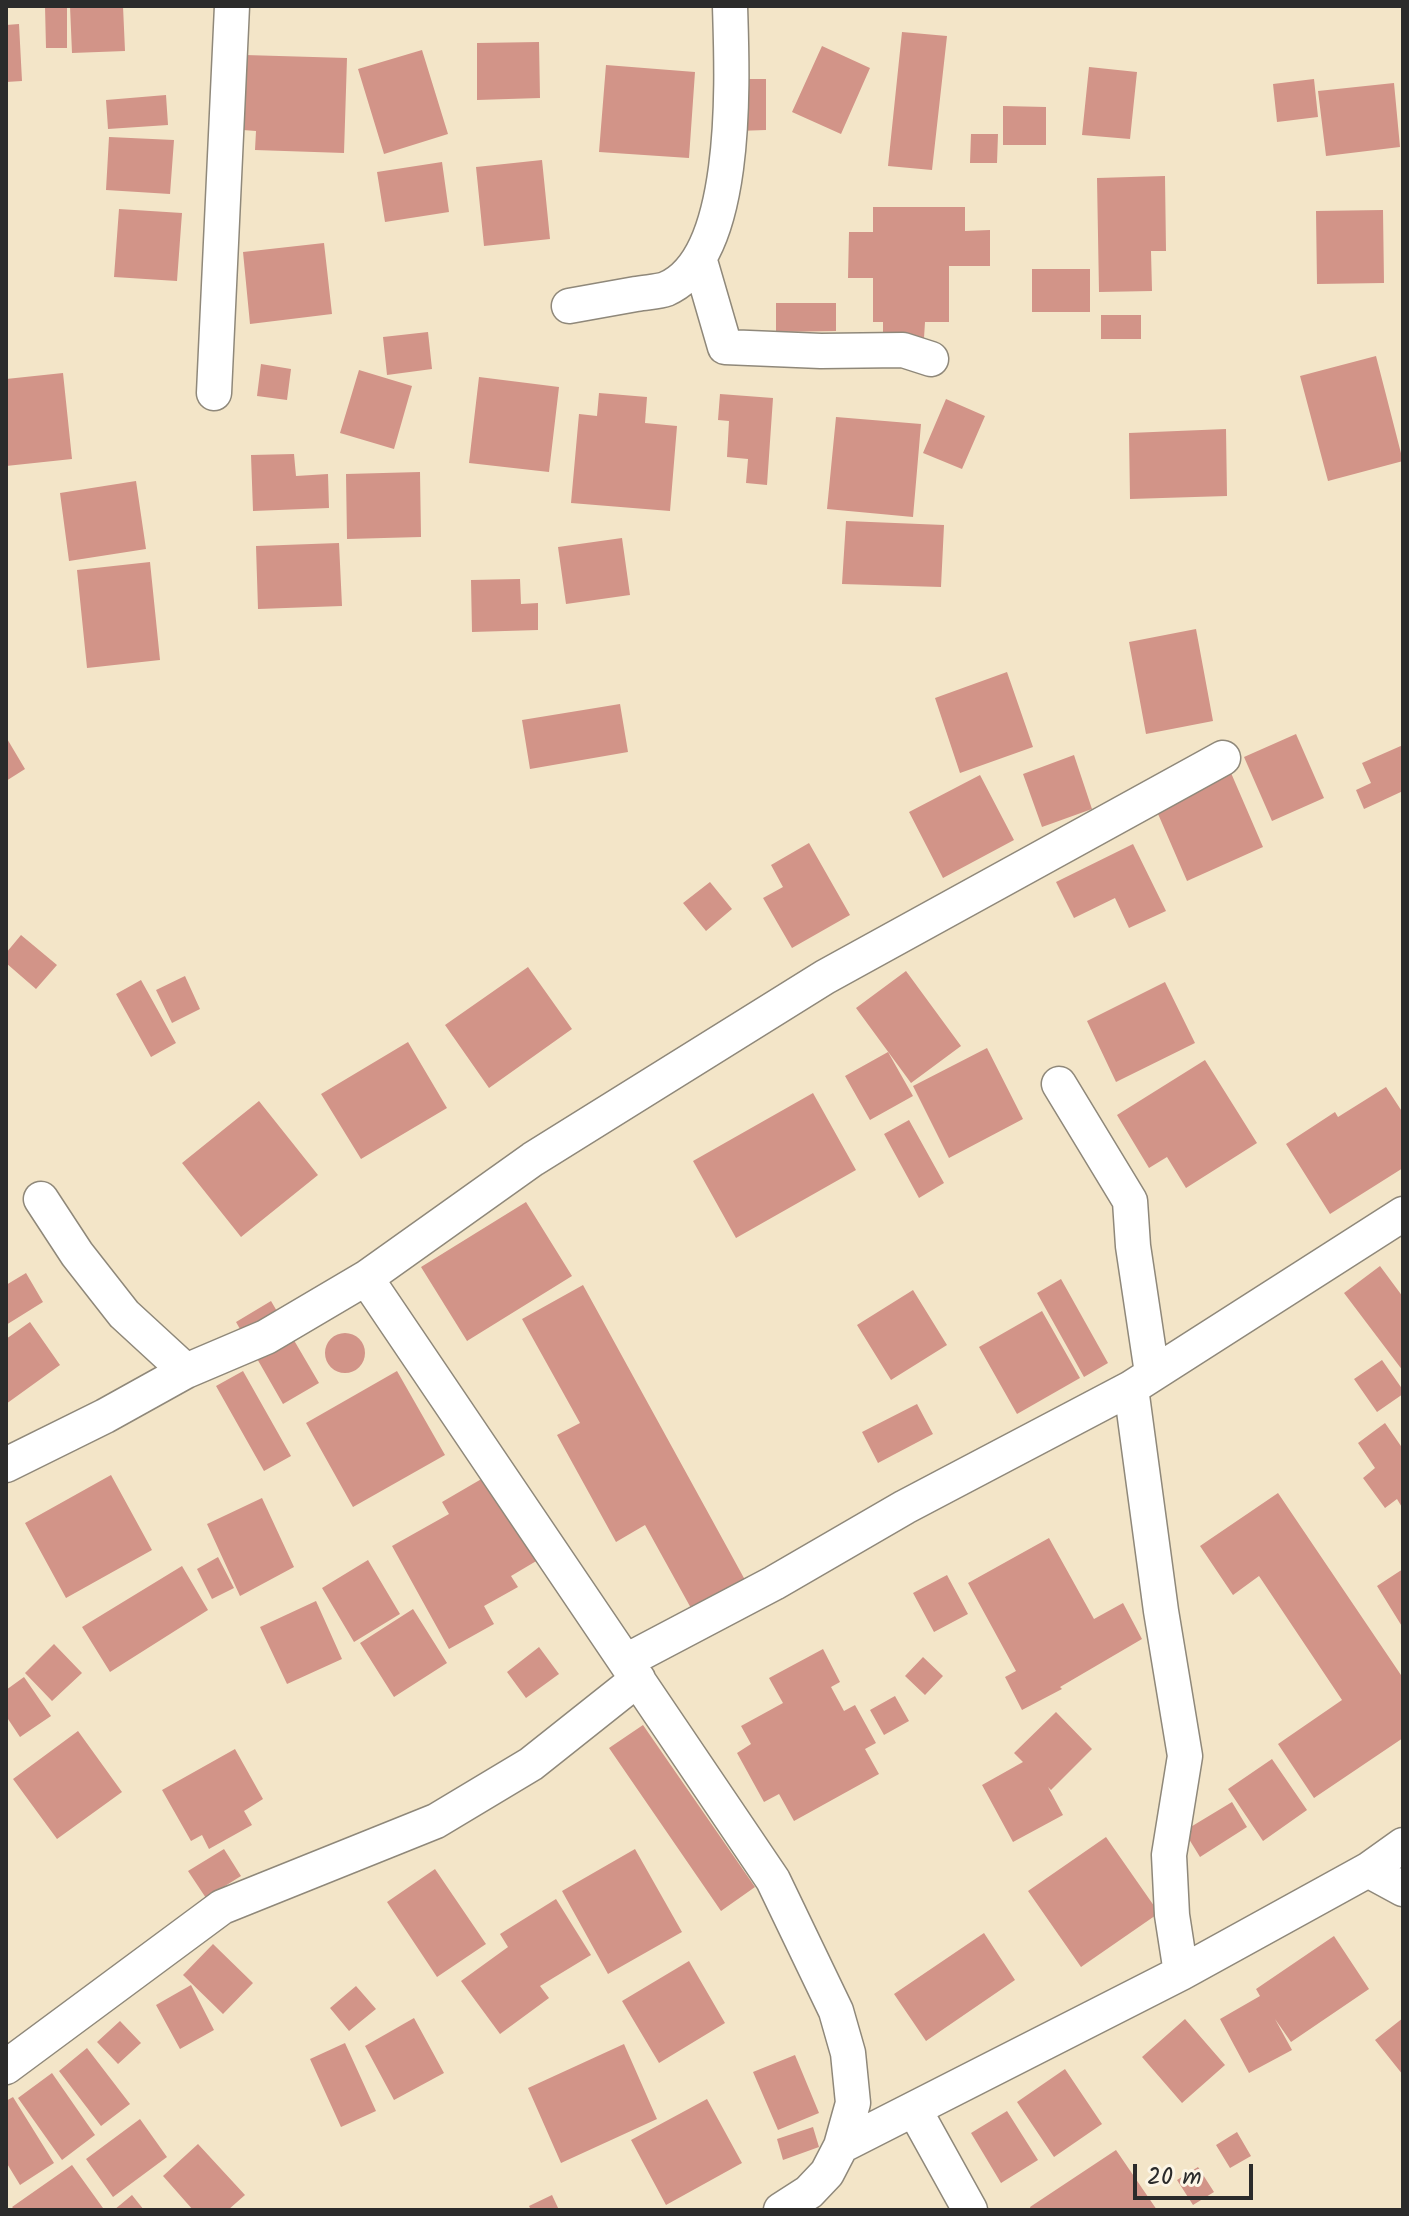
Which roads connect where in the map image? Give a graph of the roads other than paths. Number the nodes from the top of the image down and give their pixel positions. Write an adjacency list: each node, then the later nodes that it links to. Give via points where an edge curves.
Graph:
1 (232, 6): 6 (street)
2 (730, 6): 3 (street, via 732,99 723,186)
3 (700, 261): 4 (street, via 666,289); 5 (street, via 725,347 903,350)
4 (569, 306)
5 (931, 359)
6 (214, 393)
7 (1223, 758): 11 (street, via 825,977 533,1159)
8 (1059, 1084): 13 (street, via 1130,1201)
9 (41, 1199): 12 (street, via 124,1314)
10 (1403, 1214): 13 (street)
11 (366, 1278): 12 (street, via 266,1337); 15 (street)
12 (186, 1371): 14 (street)
13 (1142, 1381): 15 (street, via 905,1507); 19 (street, via 1161,1611 1185,1756 1169,1855)
14 (6, 1465)
15 (632, 1670): 20 (street, via 531,1764 436,1821 222,1907); 22 (street, via 773,1880 836,2011 848,2053 853,2103)
16 (1403, 1845): 17 (street)
17 (1368, 1870): 18 (street); 19 (street)
18 (1403, 1889)
19 (1181, 1973): 21 (street)
20 (6, 2067)
21 (914, 2109): 22 (street); 24 (street)
22 (841, 2146): 23 (street, via 827,2173)
23 (781, 2210)
24 (970, 2210)

